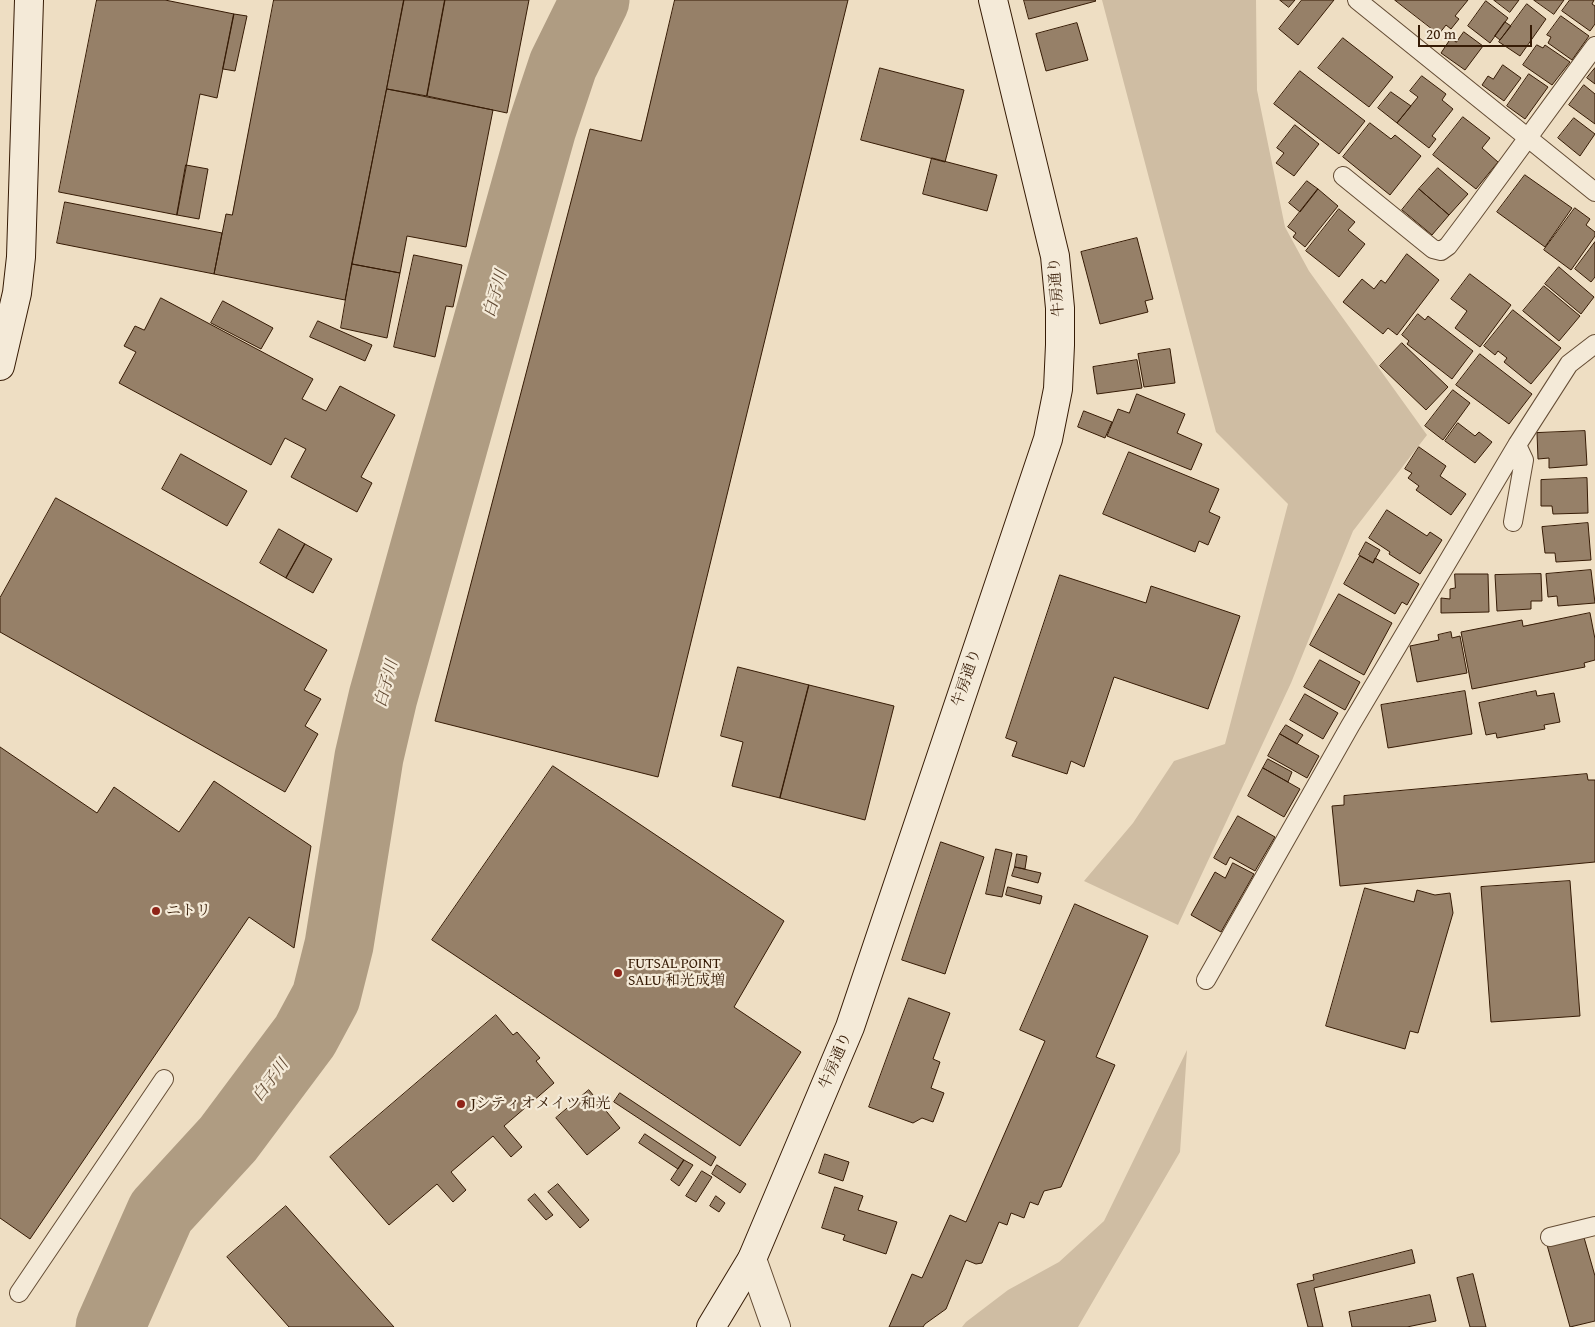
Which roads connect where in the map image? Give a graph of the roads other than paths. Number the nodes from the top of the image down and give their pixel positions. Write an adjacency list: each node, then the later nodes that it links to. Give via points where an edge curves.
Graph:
1 (29, 0): 9 (street, via 21,257 18,293)
2 (993, 0): 16 (street, 牛房通り, via 1055,256 1060,308 1058,389 1048,439 850,1027)
3 (1357, 0): 5 (lane)
4 (1595, 46): 5 (lane)
5 (1529, 138): 6 (lane, via 1441,252 1433,249); 7 (lane)
6 (1343, 176)
7 (1595, 192)
8 (1595, 344): 10 (lane, via 1569,364)
9 (0, 366)
10 (1517, 444): 11 (lane, via 1524,460); 12 (lane, via 1355,718)
11 (1514, 522)
12 (1206, 980)
13 (164, 1079): 17 (lane)
14 (1595, 1226): 15 (lane)
15 (1550, 1237)
16 (752, 1259): 18 (street, 牛房通り); 19 (street)
17 (19, 1293)
18 (711, 1327)
19 (776, 1327)

